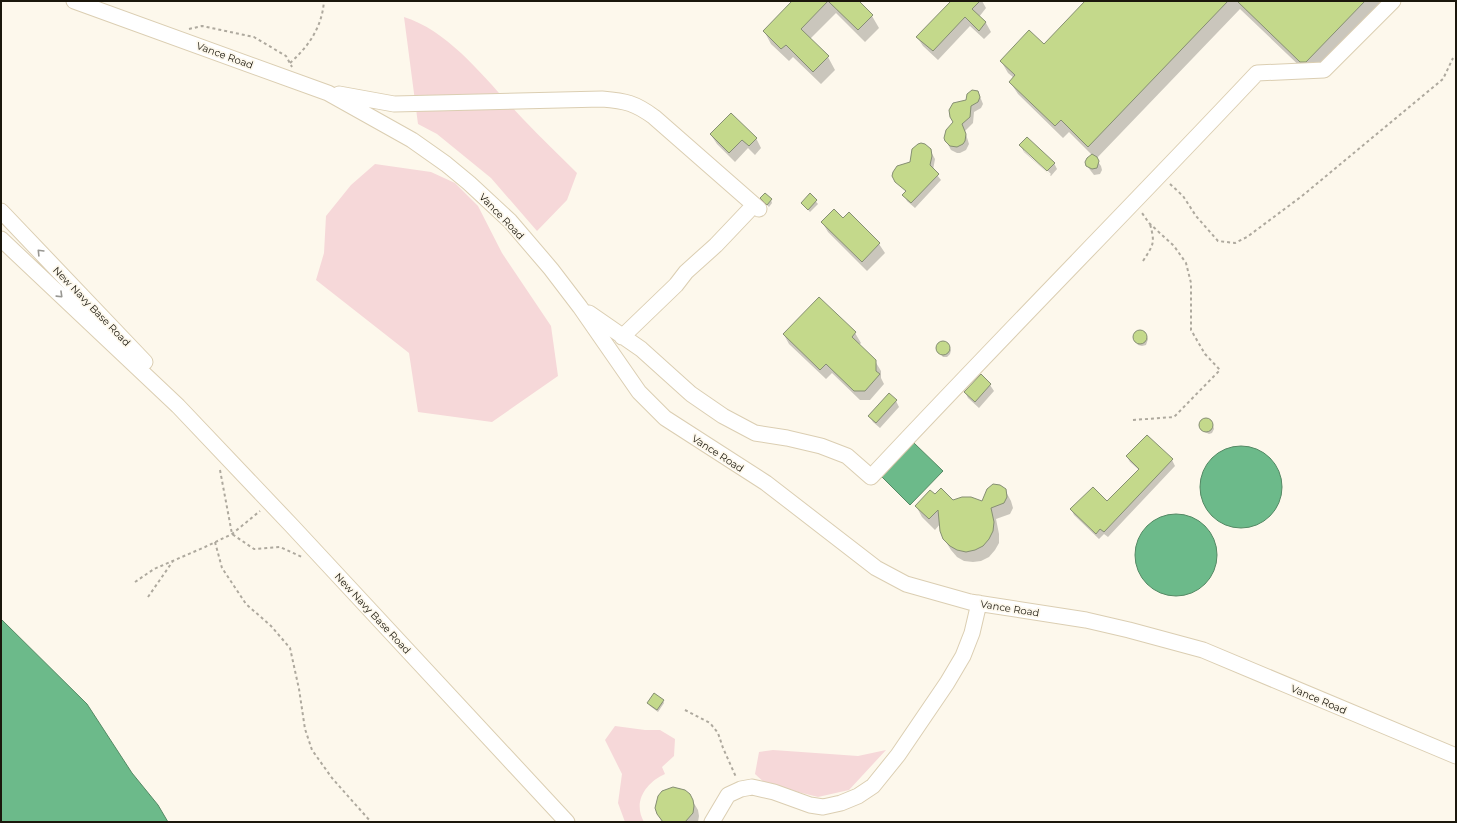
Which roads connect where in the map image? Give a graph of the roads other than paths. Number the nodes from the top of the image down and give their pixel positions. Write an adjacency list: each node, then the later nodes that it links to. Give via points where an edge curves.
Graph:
1 (74, 1): 3 (street, Vance Road)
2 (1393, 1): 7 (street, via 1324,70 1257,74 871,477 847,456 821,446 755,433 724,416 691,394 641,349)
3 (328, 93): 6 (street, Vance Road, via 412,140 469,183 510,220); 7 (street, via 394,104 622,100 640,106 654,116 756,207 686,272)
4 (1, 211): 8 (street, New Navy Base Road, one-way to 4, via 148,366)
5 (1, 239): 8 (street, New Navy Base Road, one-way to 8)
6 (580, 307): 7 (street); 9 (street, Vance Road, via 638,392 665,418 766,483 876,568 906,584)
7 (622, 337)
8 (178, 406): 11 (street, New Navy Base Road)
9 (979, 603): 10 (street, Vance Road, via 1086,620 1203,650); 12 (street, via 963,656 898,755 873,786 858,796 823,807 752,787 741,789 728,795)
10 (1456, 756)
11 (567, 822)
12 (712, 822)

